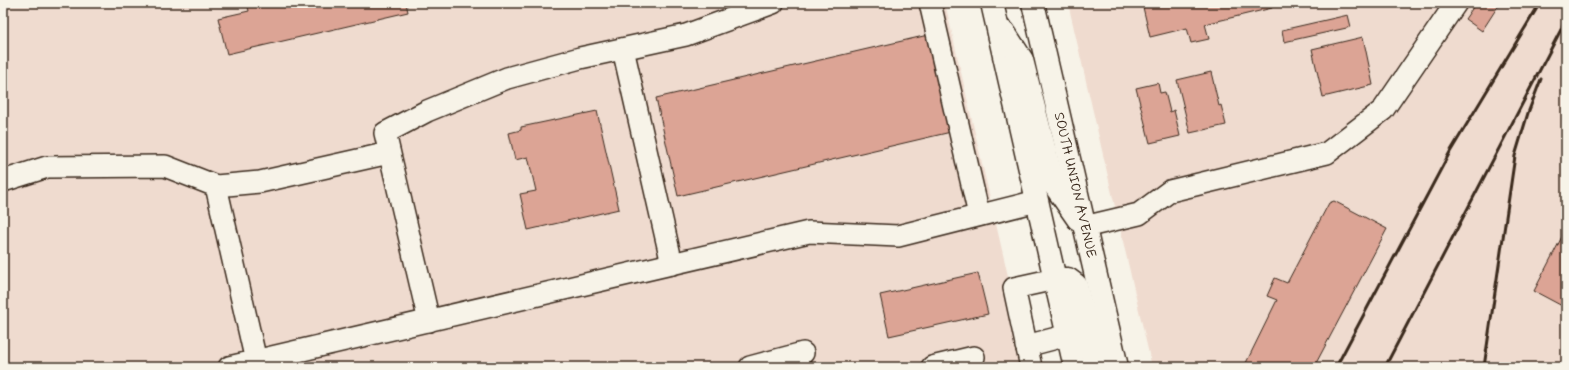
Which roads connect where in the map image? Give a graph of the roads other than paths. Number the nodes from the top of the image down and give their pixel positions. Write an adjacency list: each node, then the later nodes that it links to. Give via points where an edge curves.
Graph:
1 (772, 3): 6 (lane, via 686,36)
2 (930, 3): 11 (lane)
3 (1033, 3): 12 (main road, SOUTH UNION AVENUE)
4 (1456, 3): 12 (lane, via 1383,110 1327,153 1170,191 1139,214)
5 (993, 9): 10 (main road); 12 (main road, via 1022,60 1053,183)
6 (623, 49): 7 (lane, via 507,78 427,111 385,133); 13 (lane)
7 (389, 153): 9 (lane, via 260,182); 15 (lane)
8 (3, 181): 9 (lane, via 48,167 165,166)
9 (216, 186): 20 (lane)
10 (1037, 201): 11 (lane); 14 (main road)
11 (979, 216): 13 (lane, via 898,236 809,232)
12 (1084, 227): 27 (main road, SOUTH UNION AVENUE)
13 (672, 264): 15 (lane)
14 (1055, 279): 16 (main road); 17 (lane, via 1014,288); 26 (main road, via 1068,280 1076,284)
15 (429, 321): 20 (lane)
16 (1068, 335): 17 (lane); 25 (main road)
17 (1026, 346): 24 (lane)
18 (803, 353): 22 (lane)
19 (974, 357): 23 (lane)
20 (256, 361): 21 (lane)
21 (229, 367)
22 (750, 367)
23 (932, 367)
24 (1031, 367)
25 (1075, 367)
26 (1096, 367)
27 (1117, 367)

